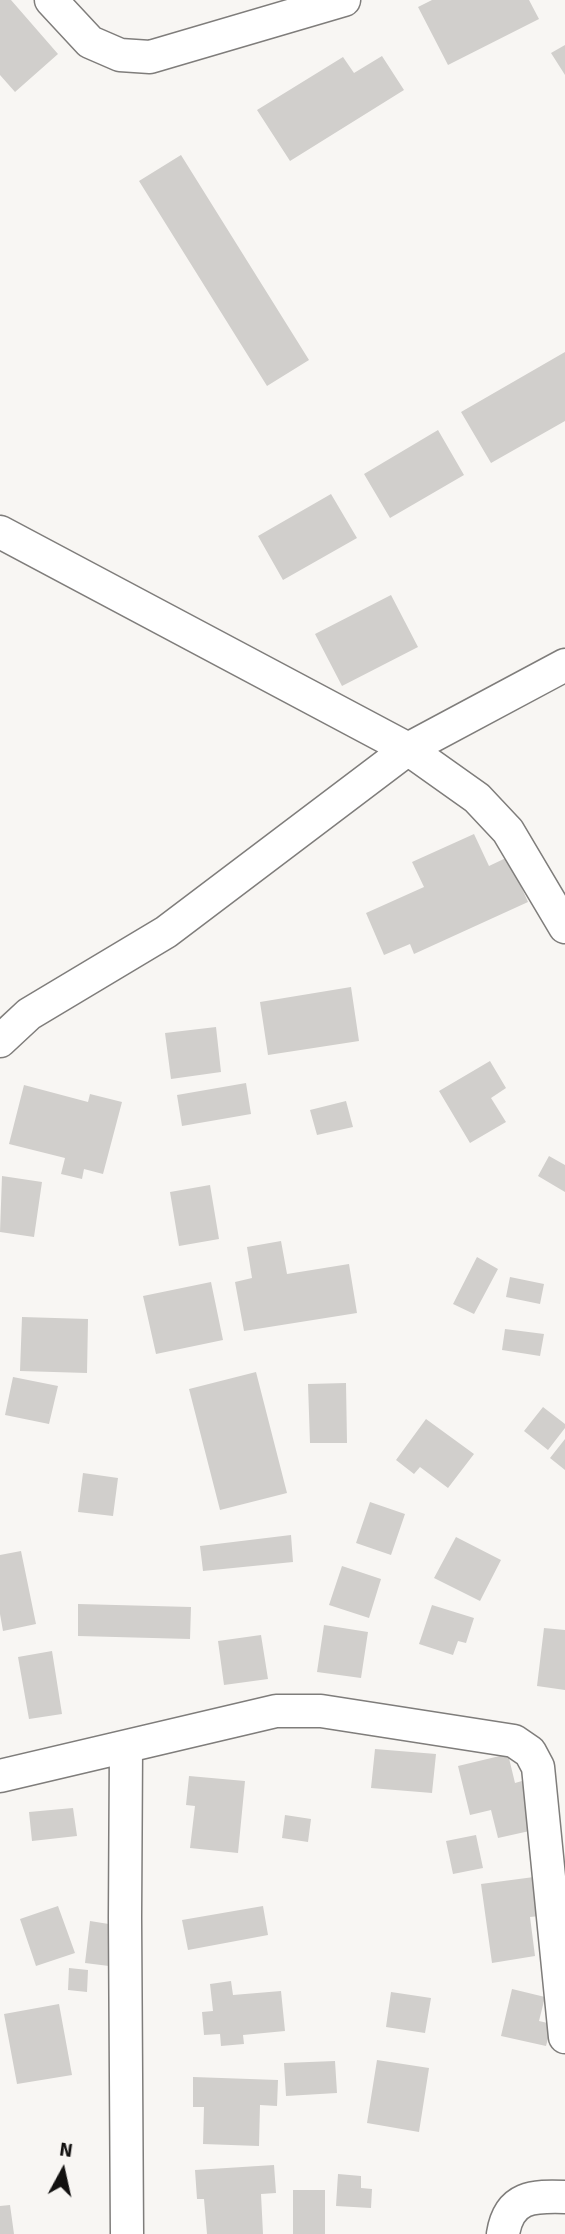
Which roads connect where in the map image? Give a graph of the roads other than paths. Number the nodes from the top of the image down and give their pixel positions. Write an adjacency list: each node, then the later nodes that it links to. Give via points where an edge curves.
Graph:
1 (51, 0): 2 (street, via 90,42 120,55 150,57)
2 (344, 0)
3 (0, 532): 5 (street)
4 (565, 665): 5 (street)
5 (408, 749): 6 (street, via 477,798 508,831); 7 (street, via 166,932 29,1014)
6 (565, 927)
7 (0, 1041)
8 (126, 1748): 9 (street); 10 (street, via 276,1711 321,1711 514,1741 530,1752 538,1767); 12 (street)
9 (0, 1776)
10 (565, 2037)
11 (565, 2197): 13 (street, via 523,2200 505,2220)
12 (127, 2234)
13 (503, 2234)

